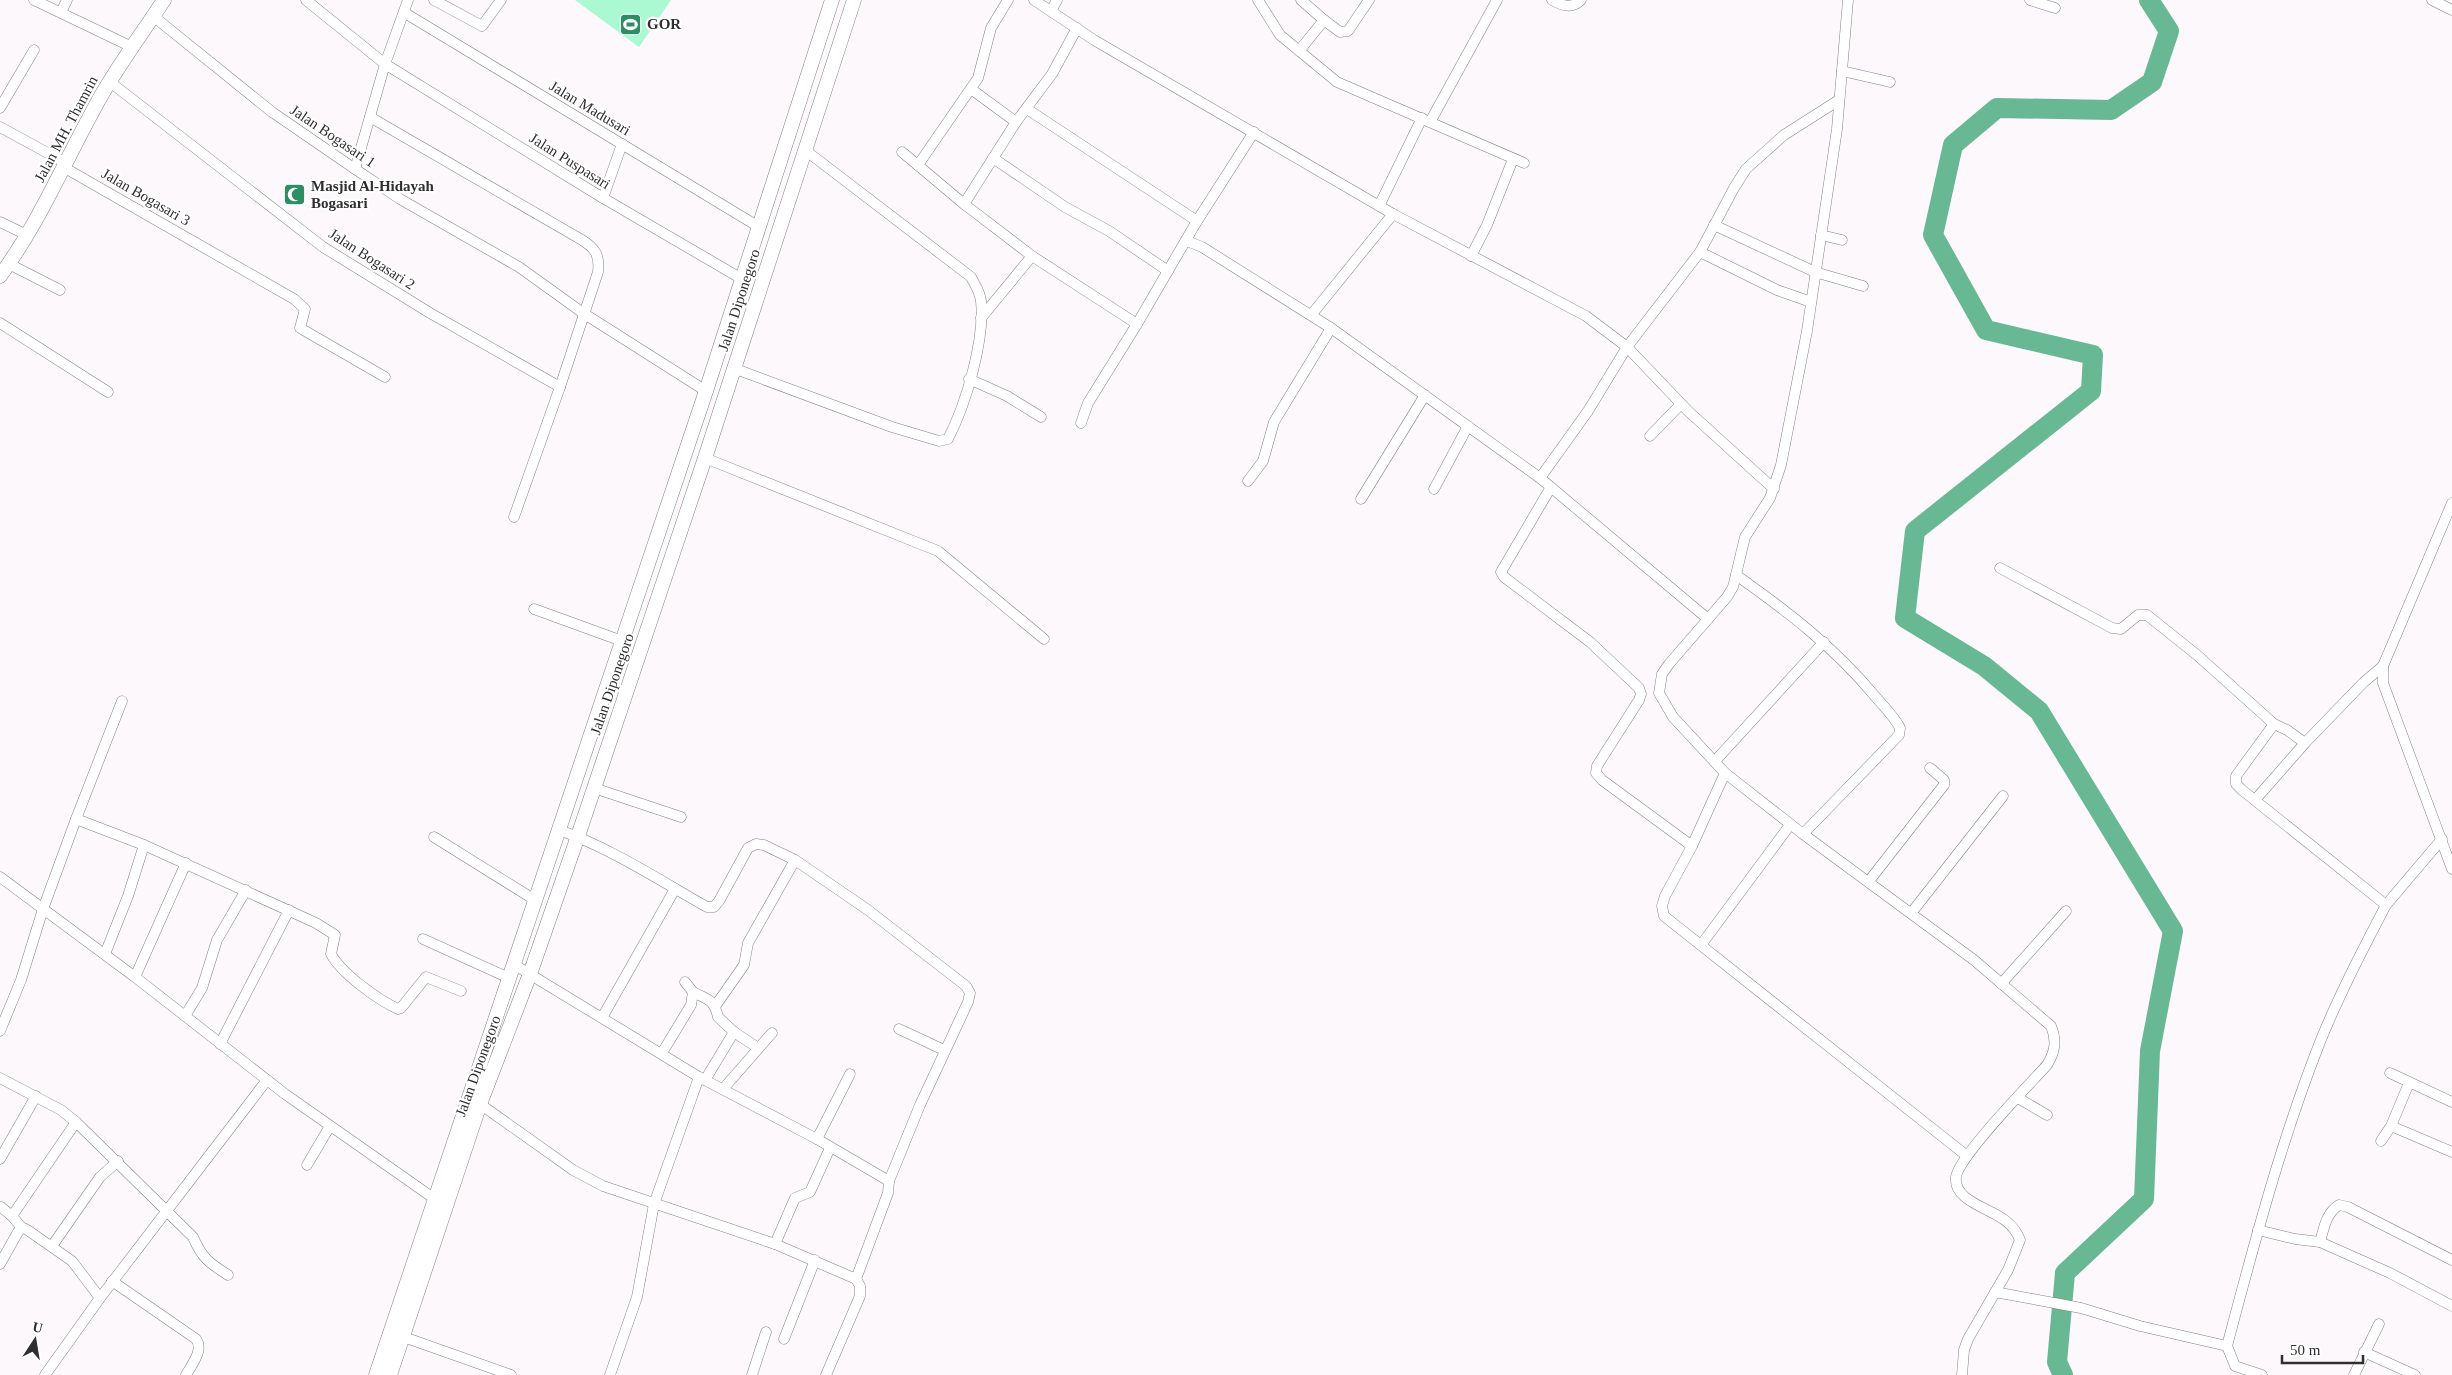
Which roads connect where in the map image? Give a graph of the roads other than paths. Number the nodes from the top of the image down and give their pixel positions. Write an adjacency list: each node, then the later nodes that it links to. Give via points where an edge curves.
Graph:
1 (34, 0): 25 (street)
2 (67, 0): 25 (street)
3 (164, 0): 27 (main road, Jalan MH. Thamrin)
4 (306, 0): 33 (street, Jalan Puspasari)
5 (408, 0): 26 (street)
6 (434, 0): 7 (street, via 482,26)
7 (501, 0)
8 (832, 0): 62 (main road, Jalan Diponegoro)
9 (854, 0): 47 (main road, Jalan Diponegoro)
10 (1008, 0): 37 (street, via 991,28 980,72)
11 (1034, 0): 24 (street)
12 (1057, 0): 24 (street)
13 (1258, 0): 32 (street, via 1271,24)
14 (1301, 0): 28 (street)
15 (1369, 0): 28 (street, via 1344,33)
16 (1497, 0): 42 (street)
17 (1552, 0): 18 (street, via 1568,6 1575,6)
18 (1581, 0)
19 (2030, 0): 22 (street)
20 (2432, 0): 23 (street)
21 (1846, 1): 34 (street)
22 (2055, 8)
23 (2452, 10)
24 (1051, 11): 29 (street)
25 (61, 12): 30 (street)
26 (405, 13): 33 (street); 46 (street, Jalan Madusari)
27 (153, 16): 30 (main road, Jalan MH. Thamrin); 54 (street, Jalan Bogasari 1, via 272,112)
28 (1324, 20): 32 (street)
29 (1077, 28): 40 (street, via 1052,74); 45 (street)
30 (132, 47): 35 (main road, Jalan MH. Thamrin)
31 (34, 50): 39 (street)
32 (1299, 51): 42 (street, via 1338,82)
33 (385, 64): 41 (street); 55 (street, Jalan Puspasari)
34 (1842, 72): 36 (street); 38 (street)
35 (110, 82): 52 (main road, Jalan MH. Thamrin); 88 (street, Jalan Bogasari 2, via 323,246 430,313)
36 (1890, 82)
37 (971, 89): 43 (street); 53 (street)
38 (1839, 100): 61 (street, via 1784,135 1746,169); 64 (street)
39 (0, 108)
40 (1027, 109): 43 (street); 59 (street)
41 (370, 117): 54 (street); 78 (street, via 596,251 600,262 598,272)
42 (1426, 120): 50 (street); 57 (street)
43 (1016, 122): 49 (street)
44 (0, 127): 52 (street, Jalan Bogasari 3)
45 (1254, 132): 57 (street); 59 (street)
46 (622, 144): 55 (street); 62 (street, Jalan Madusari)
47 (805, 150): 80 (street, via 971,277 981,301); 85 (main road, Jalan Diponegoro)
48 (902, 152): 53 (street)
49 (993, 158): 56 (street); 71 (street, via 1065,208)
50 (1513, 159): 51 (street); 69 (street)
51 (1524, 163)
52 (65, 165): 63 (main road, Jalan MH. Thamrin); 86 (street, Jalan Bogasari 3, via 301,304 305,310 300,328)
53 (918, 165): 56 (street)
54 (355, 169): 78 (street, Jalan Bogasari 1, via 400,199 519,267)
55 (602, 198): 74 (street, Jalan Puspasari)
56 (964, 204): 68 (street)
57 (1379, 206): 58 (street)
58 (1393, 214): 69 (street); 79 (street)
59 (1197, 221): 66 (street)
60 (0, 222): 63 (street)
61 (1714, 225): 67 (street); 72 (street)
62 (759, 227): 74 (main road, Jalan Diponegoro)
63 (27, 235): 70 (main road, Jalan MH. Thamrin)
64 (1821, 235): 65 (street); 72 (street)
65 (1842, 240)
66 (1187, 241): 71 (street); 79 (street)
67 (1700, 252): 77 (street, via 1778,290); 84 (street)
68 (1032, 256): 80 (street); 82 (street)
69 (1471, 256): 84 (street, via 1586,316)
70 (9, 264): 73 (main road, Jalan MH. Thamrin); 76 (street)
71 (1168, 271): 82 (street)
72 (1815, 272): 75 (street); 77 (street)
73 (0, 276)
74 (742, 279): 89 (main road, Jalan Diponegoro)
75 (1863, 286)
76 (60, 290)
77 (1811, 302): 101 (street, via 1787,437)
78 (583, 312): 88 (street); 89 (street, Jalan Bogasari 1)
79 (1312, 314): 83 (street)
80 (981, 318): 87 (street, via 977,356)
81 (0, 324): 90 (street)
82 (1137, 324): 94 (street, via 1088,403)
83 (1331, 328): 91 (street); 99 (street, via 1274,422 1264,461)
84 (1627, 347): 92 (street); 98 (street, via 1588,411)
85 (733, 368): 87 (street, via 892,427 939,441 948,439 951,433); 97 (main road, Jalan Diponegoro)
86 (385, 378)
87 (969, 379): 93 (street, via 1007,396)
88 (560, 387): 105 (street)
89 (706, 391): 111 (main road, Jalan Diponegoro)
90 (108, 392)
91 (1425, 395): 95 (street); 103 (street)
92 (1681, 404): 96 (street); 101 (street)
93 (1041, 417)
94 (1081, 423)
95 (1468, 426): 98 (street); 102 (street)
96 (1650, 436)
97 (705, 458): 110 (street, via 938,551); 122 (main road, Jalan Diponegoro)
98 (1540, 478): 100 (street)
99 (1248, 481)
100 (1551, 487): 109 (street); 115 (street, via 1501,572 1590,642 1633,680)
101 (1774, 488): 107 (street, via 1746,537)
102 (1434, 489)
103 (1361, 499)
104 (2452, 503): 113 (street)
105 (514, 516)
106 (2000, 568): 117 (street, via 2112,628 2121,629 2138,615 2147,615)
107 (1736, 575): 109 (street, via 1727,597); 112 (street)
108 (534, 609): 111 (street)
109 (1708, 619): 114 (street, via 1662,674)
110 (1044, 639)
111 (622, 641): 128 (main road, Jalan Diponegoro)
112 (1824, 642): 119 (street); 129 (street, via 1858,677 1901,731)
113 (2383, 666): 118 (street); 132 (street, via 2387,697)
114 (1659, 693): 115 (street); 119 (street, via 1673,716)
115 (1641, 694): 134 (street, via 1597,766 1596,773)
116 (122, 702): 126 (street)
117 (2274, 724): 118 (street); 124 (street, via 2236,776 2236,784)
118 (2305, 743): 124 (street)
119 (1715, 761): 121 (street)
120 (1930, 768): 139 (street, via 1944,780 1944,785)
121 (1725, 773): 127 (street); 134 (street)
122 (594, 788): 125 (street); 130 (main road, Jalan Diponegoro)
123 (2002, 796): 147 (street)
124 (2255, 800): 143 (street)
125 (681, 817)
126 (76, 819): 133 (street); 144 (street)
127 (1790, 825): 129 (street); 149 (street)
128 (558, 830): 130 (street); 142 (main road, Jalan Diponegoro)
129 (1802, 834): 139 (street)
130 (578, 836): 140 (street); 152 (main road, Jalan Diponegoro)
131 (434, 837): 142 (street)
132 (2442, 839): 137 (street); 143 (street)
133 (144, 845): 136 (street); 150 (street)
134 (1692, 846): 149 (street, via 1662,906 1670,923)
135 (795, 860): 140 (street, via 764,845 748,848 714,907 707,907); 159 (street, via 748,943 744,965); 168 (street, via 868,910 966,986 970,993 968,1002)
136 (186, 863): 141 (street); 153 (street)
137 (2452, 870)
138 (0, 877): 144 (street)
139 (1869, 881): 147 (street)
140 (674, 889): 161 (street)
141 (246, 890): 145 (street); 160 (street, via 217,940 202,988)
142 (535, 900): 151 (main road, Jalan Diponegoro)
143 (2386, 905): 201 (street, via 2321,1040)
144 (43, 909): 150 (street); 163 (street, via 21,980)
145 (289, 910): 157 (street, via 334,934 332,957 395,1008 401,1008 426,977); 166 (street)
146 (2066, 911): 156 (street)
147 (1912, 912): 156 (street)
148 (422, 939): 154 (street)
149 (1701, 945): 189 (street)
150 (105, 954): 153 (street)
151 (513, 964): 152 (street); 154 (main road, Jalan Diponegoro)
152 (530, 974): 161 (street); 180 (main road, Jalan Diponegoro)
153 (135, 977): 160 (street)
154 (508, 978): 194 (main road, Jalan Diponegoro)
155 (685, 982): 158 (street)
156 (2001, 984): 178 (street, via 2051,1026 2055,1036 2053,1055)
157 (461, 991)
158 (693, 992): 159 (street); 169 (street, via 691,1005)
159 (716, 1005): 164 (street, via 718,1017)
160 (185, 1016): 166 (street)
161 (603, 1016): 169 (street)
162 (899, 1029): 168 (street)
163 (0, 1031)
164 (734, 1032): 167 (street); 173 (street)
165 (772, 1033): 167 (street)
166 (220, 1044): 174 (street)
167 (758, 1048): 176 (street)
168 (944, 1050): 193 (street)
169 (662, 1053): 173 (street)
170 (2390, 1072): 175 (street)
171 (850, 1074): 185 (street)
172 (0, 1078): 177 (street)
173 (702, 1078): 176 (street); 195 (street)
174 (266, 1080): 183 (street); 198 (street)
175 (2409, 1083): 179 (street); 184 (street)
176 (723, 1089): 185 (street)
177 (36, 1096): 182 (street); 190 (street)
178 (2018, 1098): 181 (street); 189 (street)
179 (2452, 1102)
180 (480, 1104): 195 (street, via 573,1170 603,1186); 197 (main road, Jalan Diponegoro)
181 (2047, 1115)
182 (76, 1122): 191 (street); 199 (street)
183 (330, 1126): 192 (street); 194 (street)
184 (2391, 1126): 186 (street); 188 (street)
185 (817, 1139): 187 (street)
186 (2381, 1141)
187 (830, 1148): 193 (street); 203 (street, via 810,1192 795,1198)
188 (2452, 1152)
189 (1967, 1156): 211 (street, via 1956,1175 1958,1189 1966,1197 2009,1221 2020,1240)
190 (0, 1159)
191 (118, 1161): 198 (street); 204 (street, via 100,1177)
192 (307, 1165)
193 (889, 1181): 209 (street, via 875,1231)
194 (434, 1199): 197 (street); 216 (main road, Jalan Diponegoro)
195 (654, 1204): 203 (street); 225 (street, via 637,1297)
196 (1, 1207): 199 (street)
197 (446, 1207): 216 (main road, Jalan Diponegoro)
198 (168, 1211): 208 (street, via 193,1237 199,1252); 210 (street)
199 (12, 1216): 200 (street)
200 (22, 1228): 204 (street); 207 (street)
201 (2258, 1230): 202 (street); 218 (street)
202 (2320, 1242): 206 (street, via 2331,1209 2339,1205); 213 (street, via 2390,1273)
203 (775, 1244): 205 (street)
204 (52, 1246): 212 (street, via 72,1261)
205 (815, 1260): 209 (street); 217 (street)
206 (2452, 1260)
207 (0, 1264)
208 (228, 1275)
209 (856, 1279): 227 (street, via 860,1296)
210 (112, 1282): 212 (street); 221 (street, via 196,1339 200,1346)
211 (1995, 1292): 218 (street, via 2081,1308 2140,1326); 228 (street, via 1968,1339)
212 (100, 1298): 220 (street)
213 (2452, 1306)
214 (2379, 1324): 219 (street)
215 (766, 1332): 226 (street)
216 (396, 1335): 222 (main road, Jalan Diponegoro); 223 (main road, Jalan Diponegoro); 224 (street)
217 (784, 1339)
218 (2227, 1346): 229 (street, via 2235,1366)
219 (2364, 1352): 230 (street); 231 (street)
220 (45, 1375)
221 (186, 1375)
222 (376, 1375)
223 (390, 1375)
224 (511, 1375)
225 (610, 1375)
226 (752, 1375)
227 (826, 1375)
228 (1962, 1375)
229 (2262, 1375)
230 (2354, 1375)
231 (2415, 1375)

